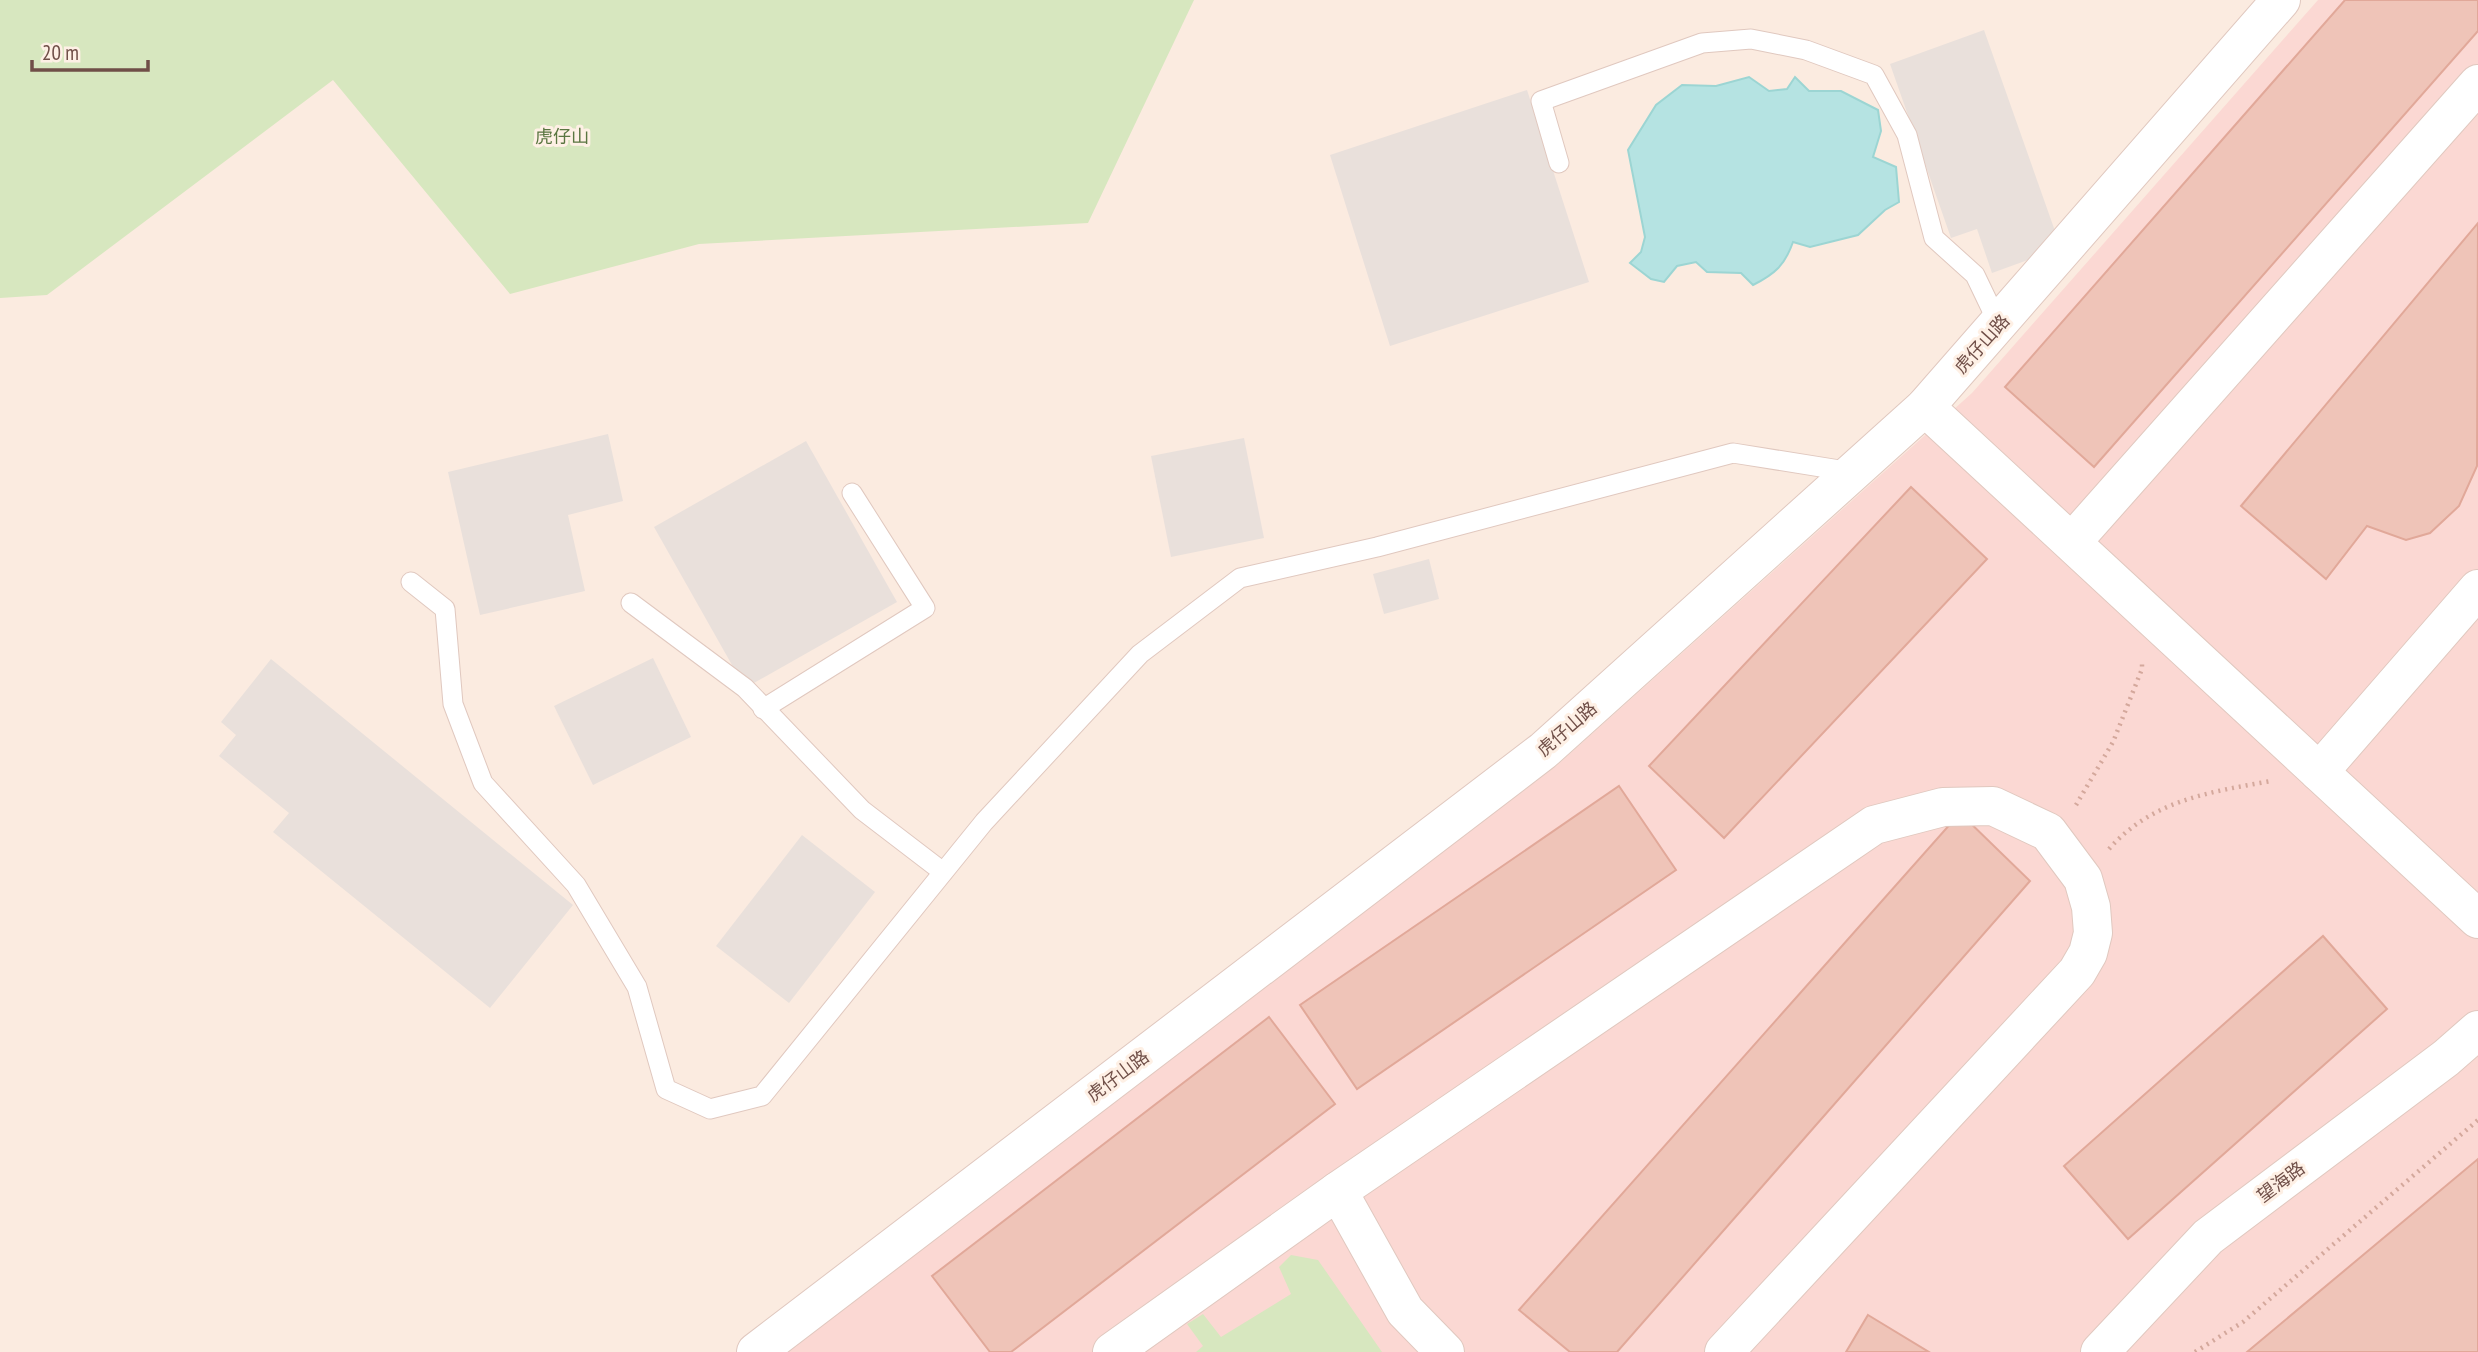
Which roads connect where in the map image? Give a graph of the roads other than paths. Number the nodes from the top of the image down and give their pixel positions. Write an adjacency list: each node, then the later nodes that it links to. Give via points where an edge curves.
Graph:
1 (2281, 0): 4 (street, 虎仔山路)
2 (2478, 84): 8 (street)
3 (1559, 163): 4 (lane, via 1541,101 1702,43 1751,39 1806,50 1874,75 1907,135 1934,238 1975,275)
4 (1999, 325): 5 (street, 虎仔山路)
5 (1926, 407): 6 (street, 虎仔山路); 8 (street)
6 (1852, 472): 14 (lane, via 1732,453 1377,547 1240,578 1140,654); 18 (street, 虎仔山路, via 1543,751)
7 (852, 493): 12 (lane, via 925,608)
8 (2072, 542): 13 (street)
9 (411, 582): 14 (lane, via 445,609 453,704 483,783 576,885 637,987 666,1089 710,1109 762,1096)
10 (2478, 589): 13 (street)
11 (631, 603): 12 (lane, via 745,688)
12 (763, 709): 14 (lane, via 862,810)
13 (2319, 772): 15 (street)
14 (943, 872)
15 (2478, 919)
16 (2478, 1030): 22 (street, 望海路, via 2208,1237)
17 (1338, 1191): 19 (street); 20 (street, via 1405,1311); 21 (street, via 1874,825 1943,807 1993,806 2048,832 2083,879 2091,907 2088,953 2077,972)
18 (756, 1352)
19 (1112, 1352)
20 (1444, 1352)
21 (1724, 1352)
22 (2099, 1352)

